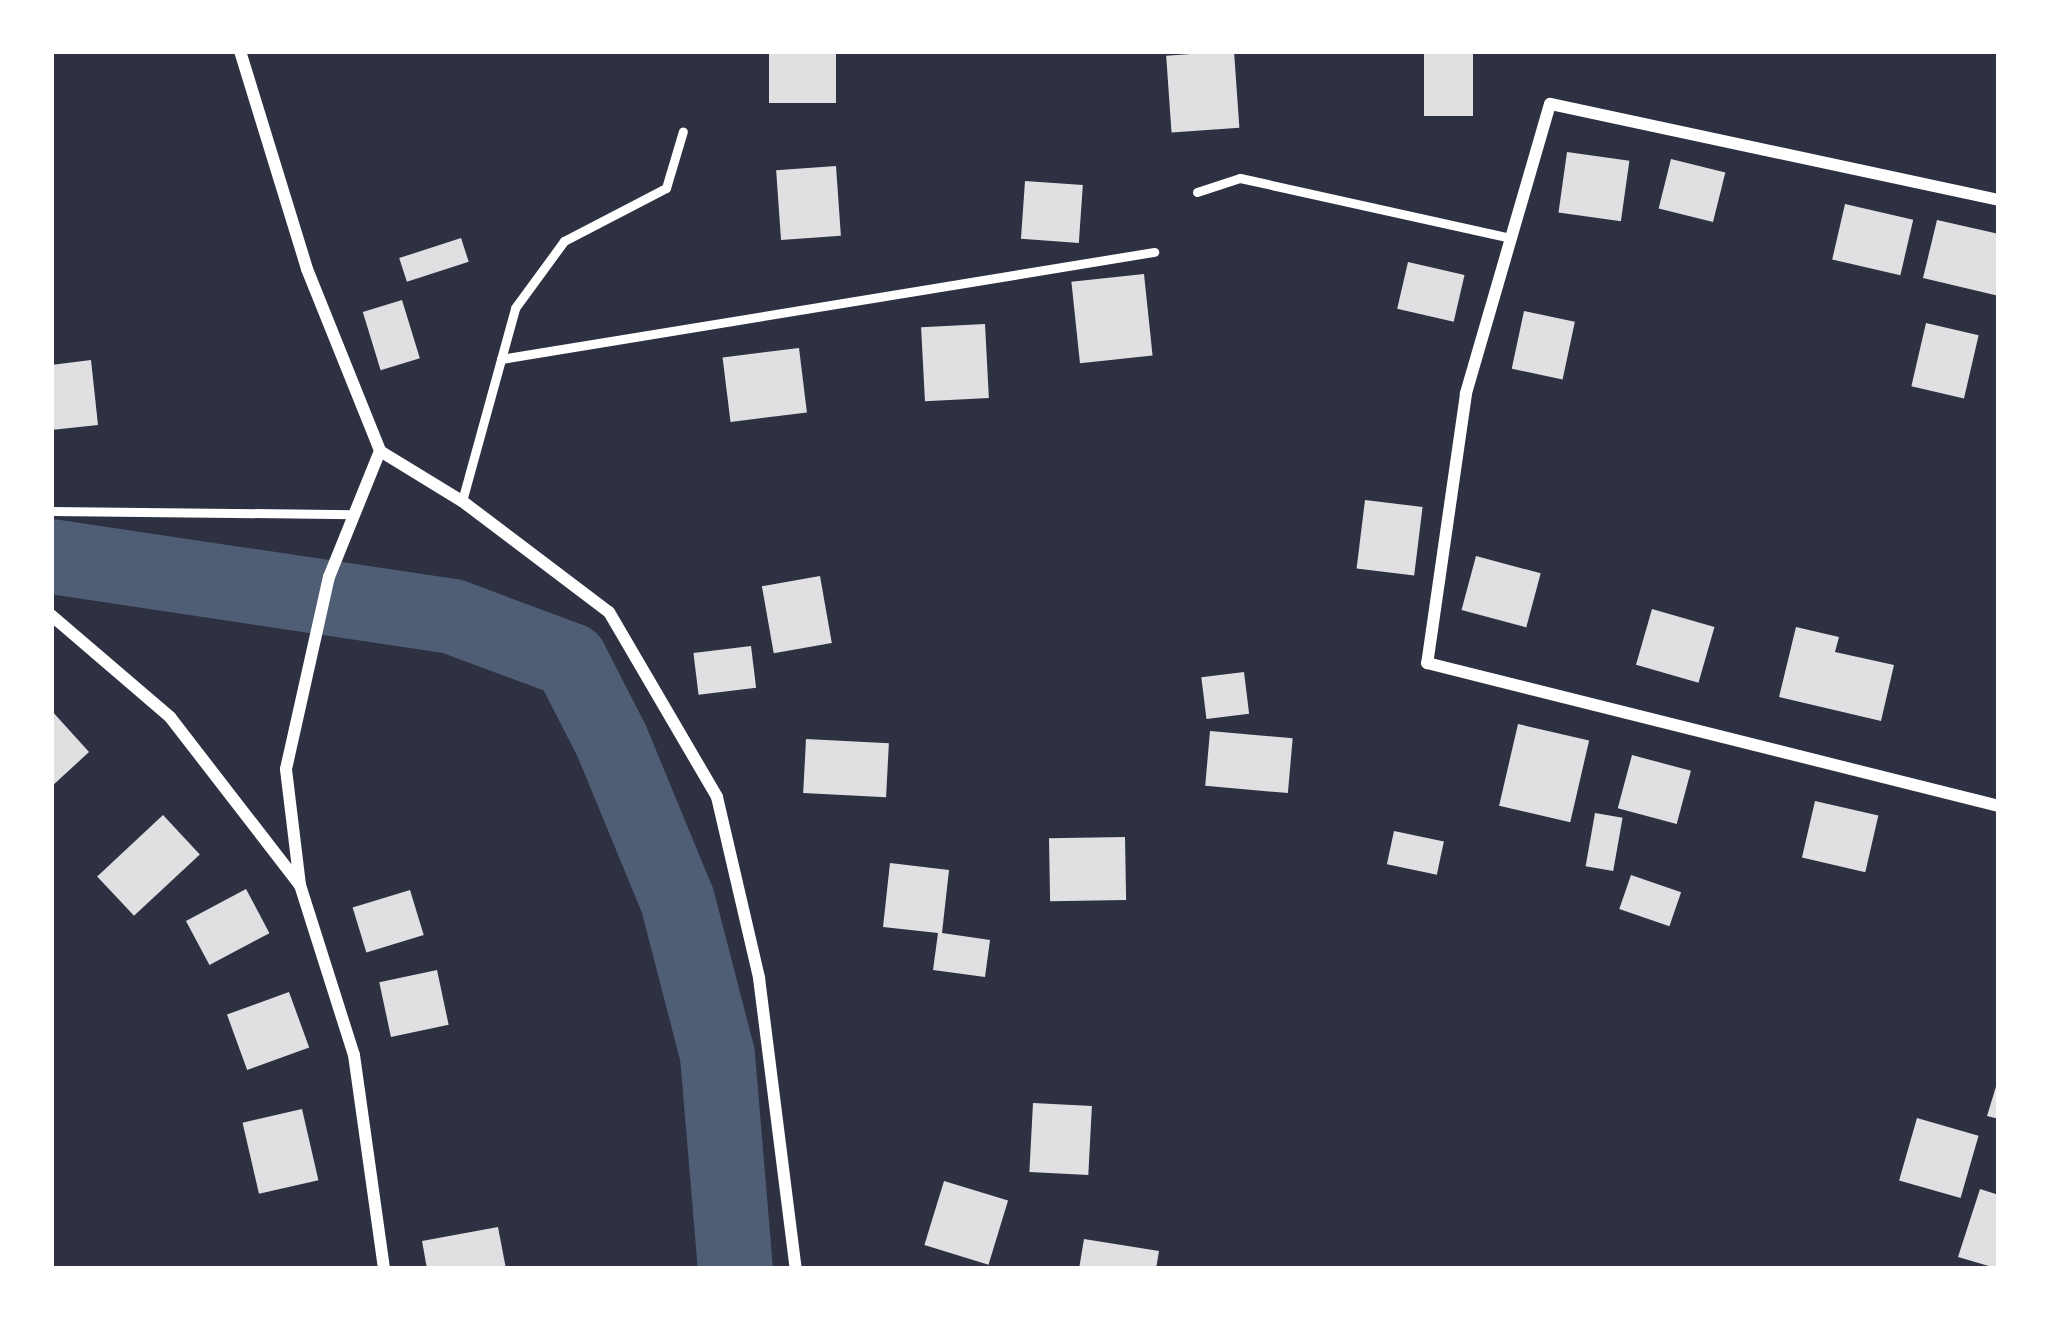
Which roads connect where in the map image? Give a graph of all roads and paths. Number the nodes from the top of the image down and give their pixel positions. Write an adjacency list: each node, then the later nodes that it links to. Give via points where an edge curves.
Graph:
1 (241, 51): 8 (street, via 307,268)
2 (683, 131): 7 (lane, via 667,188 564,241 515,308)
3 (1198, 192): 5 (lane, via 1240,178)
4 (1999, 200): 5 (street, via 1550,104)
5 (1511, 238): 13 (street, via 1466,394 1427,663)
6 (1154, 252): 7 (lane)
7 (501, 359): 9 (lane)
8 (380, 452): 9 (street); 11 (street)
9 (462, 501): 16 (street, via 609,611 717,797 759,978)
10 (51, 511): 11 (lane)
11 (354, 514): 14 (street, via 316,625 286,769)
12 (51, 616): 14 (street, via 170,717)
13 (1999, 806)
14 (300, 885): 15 (street, via 354,1054)
15 (384, 1269)
16 (796, 1269)

